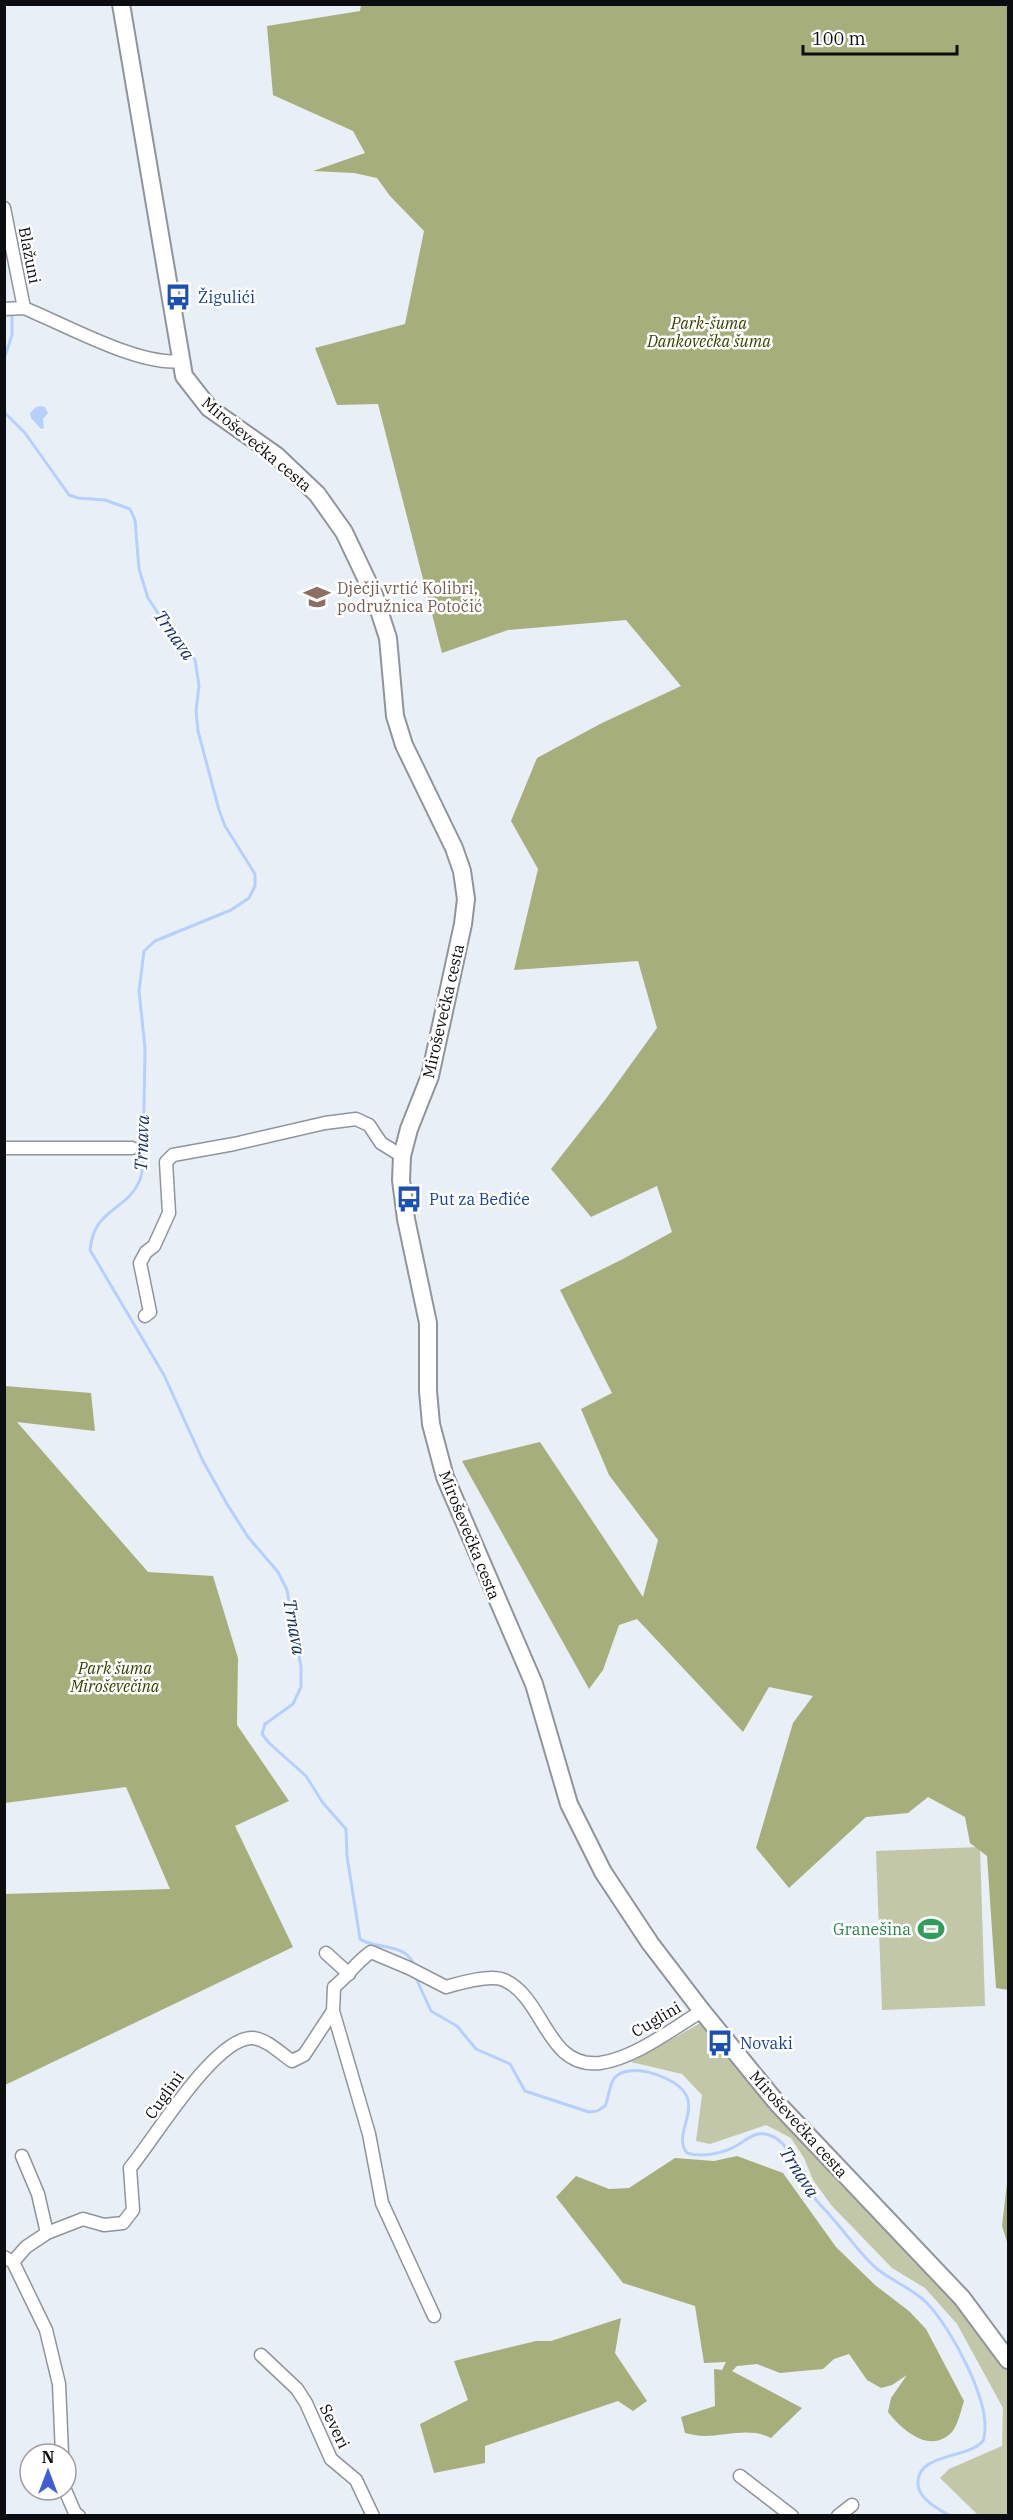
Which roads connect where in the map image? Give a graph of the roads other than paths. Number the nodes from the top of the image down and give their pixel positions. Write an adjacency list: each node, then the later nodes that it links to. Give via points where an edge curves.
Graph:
1 (121, 4): 5 (main road, Miroševečka cesta)
2 (4, 208): 3 (street, Blažuni)
3 (21, 308): 4 (street); 5 (street, via 143,357)
4 (5, 309)
5 (180, 360): 8 (main road, Miroševečka cesta, via 184,376 208,408 277,456 316,494 344,532 374,595 388,638 395,716 404,745 462,872 466,898 463,924 438,1046)
6 (4, 1148): 7 (street)
7 (132, 1148)
8 (402, 1156): 9 (street, via 381,1143 369,1125 356,1119 325,1122 173,1155 166,1162 170,1213 154,1246 140,1263 150,1312); 13 (main road, Miroševečka cesta, via 400,1180 406,1219 428,1323 431,1424 445,1477 534,1684 569,1804 585,1839 650,1943)
9 (145, 1316)
10 (326, 1953): 11 (street)
11 (349, 1974): 12 (street, Cuglini, via 334,1987); 13 (street, Cuglini, via 357,1961 371,1952 446,1987 503,1980 521,1992 564,2054 581,2063 610,2060 645,2047)
12 (333, 2011): 15 (street, Cuglini, via 304,2055 292,2061 264,2041 250,2038 231,2047 190,2085 130,2168 133,2210 123,2223 104,2225 82,2219); 17 (street, Cuglini, via 369,2134 382,2203)
13 (702, 2011): 19 (main road, Miroševečka cesta, via 777,2103 962,2298)
14 (22, 2156): 15 (street, via 38,2194)
15 (47, 2233): 16 (street, Cuglini)
16 (9, 2260): 20 (street, via 46,2330 59,2384)
17 (434, 2316)
18 (261, 2355): 25 (street, Severi, via 297,2389 331,2459 356,2480)
19 (1007, 2357)
20 (61, 2442)
21 (740, 2476): 26 (street)
22 (70, 2502): 24 (street)
23 (852, 2505): 27 (street)
24 (79, 2516)
25 (373, 2516)
26 (792, 2516)
27 (838, 2516)

